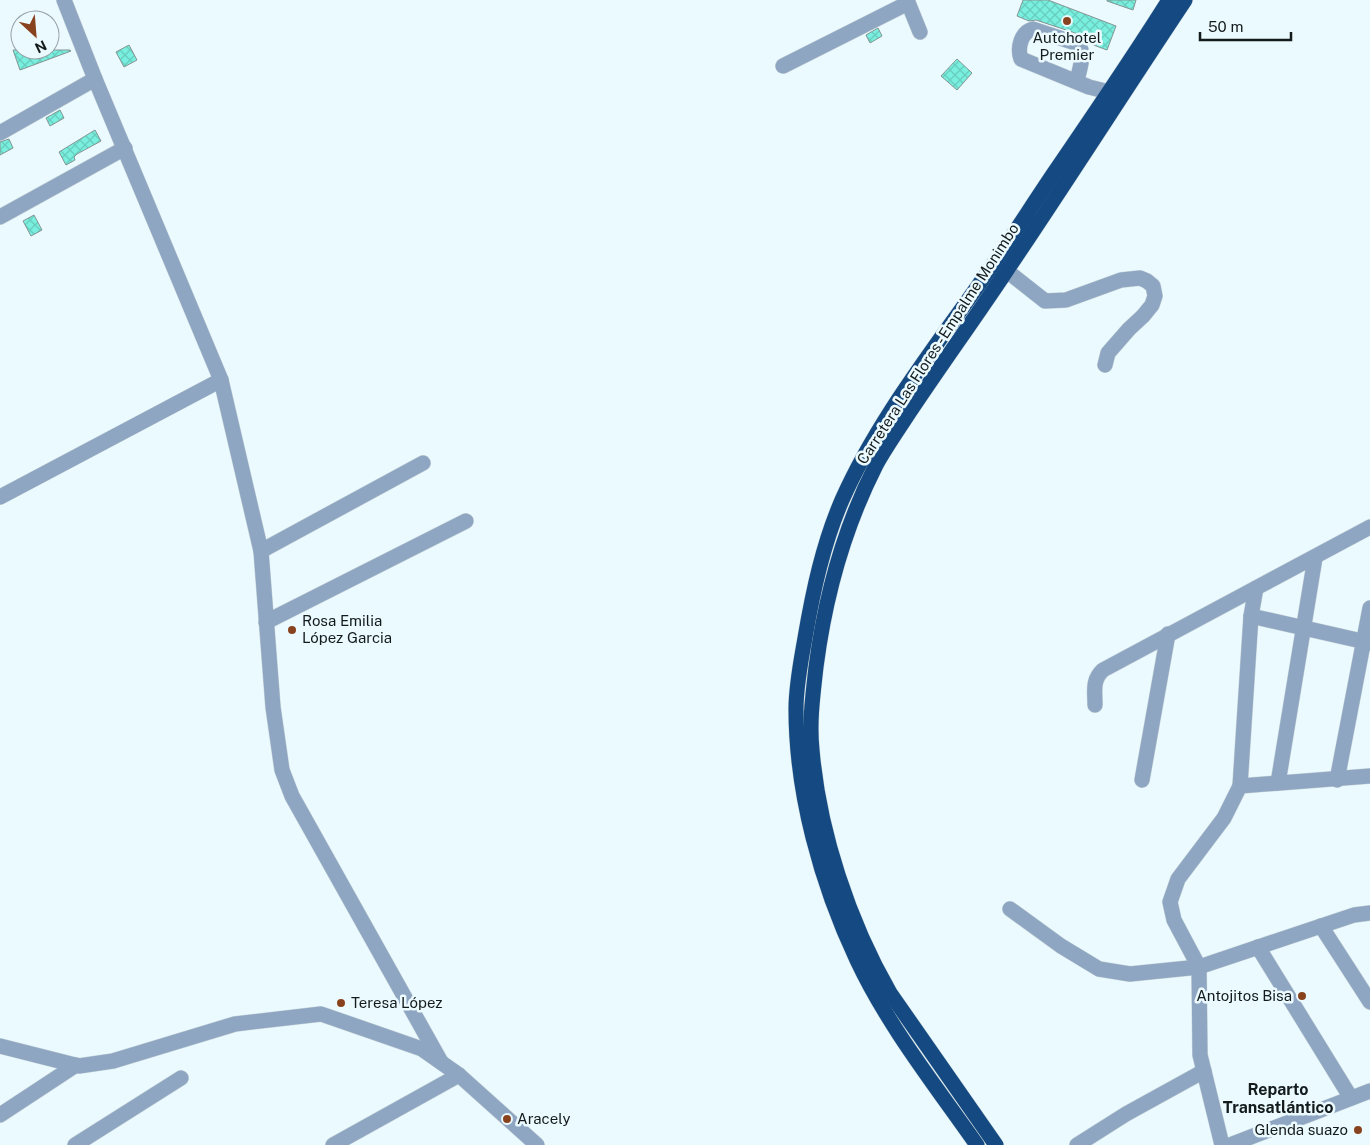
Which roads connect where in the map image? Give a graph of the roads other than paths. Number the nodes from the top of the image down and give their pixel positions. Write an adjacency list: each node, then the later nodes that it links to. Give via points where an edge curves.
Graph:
1 (64, 0): 7 (street)
2 (1169, 0): 9 (highway, Carretera Las Flores - Empalme Monimbo)
3 (1185, 0): 13 (highway, Carretera Las Flores - Empalme Monimbo)
4 (908, 1): 5 (street); 6 (street)
5 (920, 32)
6 (783, 66)
7 (95, 79): 10 (street); 11 (street)
8 (1076, 82): 9 (street)
9 (1109, 92): 53 (highway, Carretera Las Flores - Empalme Monimbo, via 885,421 862,461 842,500 821,559 800,670 796,707 801,770 813,835 832,901 879,1002)
10 (0, 133)
11 (125, 148): 12 (street); 15 (street)
12 (0, 217)
13 (1007, 271): 14 (street, via 1045,301 1066,300 1121,280 1140,278 1153,286 1155,296 1152,304 1108,353); 54 (highway, Carretera Las Flores - Empalme Monimbo, via 877,463 856,510 837,562 823,616 811,721 816,781 828,839 839,879 863,940 904,1015)
14 (1105, 365)
15 (222, 380): 17 (street); 20 (street)
16 (423, 463): 20 (street)
17 (0, 497)
18 (466, 521): 25 (street)
19 (1370, 527): 21 (street)
20 (261, 551): 25 (street)
21 (1315, 558): 22 (street); 26 (street)
22 (1256, 588): 24 (street); 27 (street)
23 (1370, 608): 28 (street)
24 (1251, 616): 26 (street); 34 (street)
25 (266, 622): 42 (street, via 282,770 292,796)
26 (1304, 629): 28 (street); 33 (street)
27 (1168, 634): 29 (street, via 1103,670 1095,684); 31 (street)
28 (1367, 642): 32 (street)
29 (1095, 705)
30 (1370, 776): 32 (street)
31 (1142, 780)
32 (1337, 780): 33 (street)
33 (1278, 783): 34 (street)
34 (1240, 786): 39 (street, via 1224,818 1178,879 1170,902 1174,920)
35 (1010, 909): 39 (street, via 1099,969 1130,974)
36 (1370, 913): 37 (street)
37 (1321, 926): 38 (street); 40 (street)
38 (1258, 948): 39 (street); 48 (street)
39 (1199, 967): 44 (street, via 1200,1055)
40 (1370, 1002)
41 (0, 1046): 43 (street)
42 (441, 1062): 43 (street, via 422,1049 321,1014 235,1024 113,1061); 45 (street)
43 (76, 1065): 49 (street)
44 (1204, 1071): 55 (street); 56 (street)
45 (458, 1075): 51 (street); 52 (street)
46 (181, 1078): 50 (street)
47 (1370, 1091): 48 (street)
48 (1351, 1098): 57 (street)
49 (0, 1115)
50 (75, 1145)
51 (333, 1145)
52 (537, 1145)
53 (977, 1145)
54 (996, 1145)
55 (1077, 1145)
56 (1222, 1145)
57 (1230, 1145)

